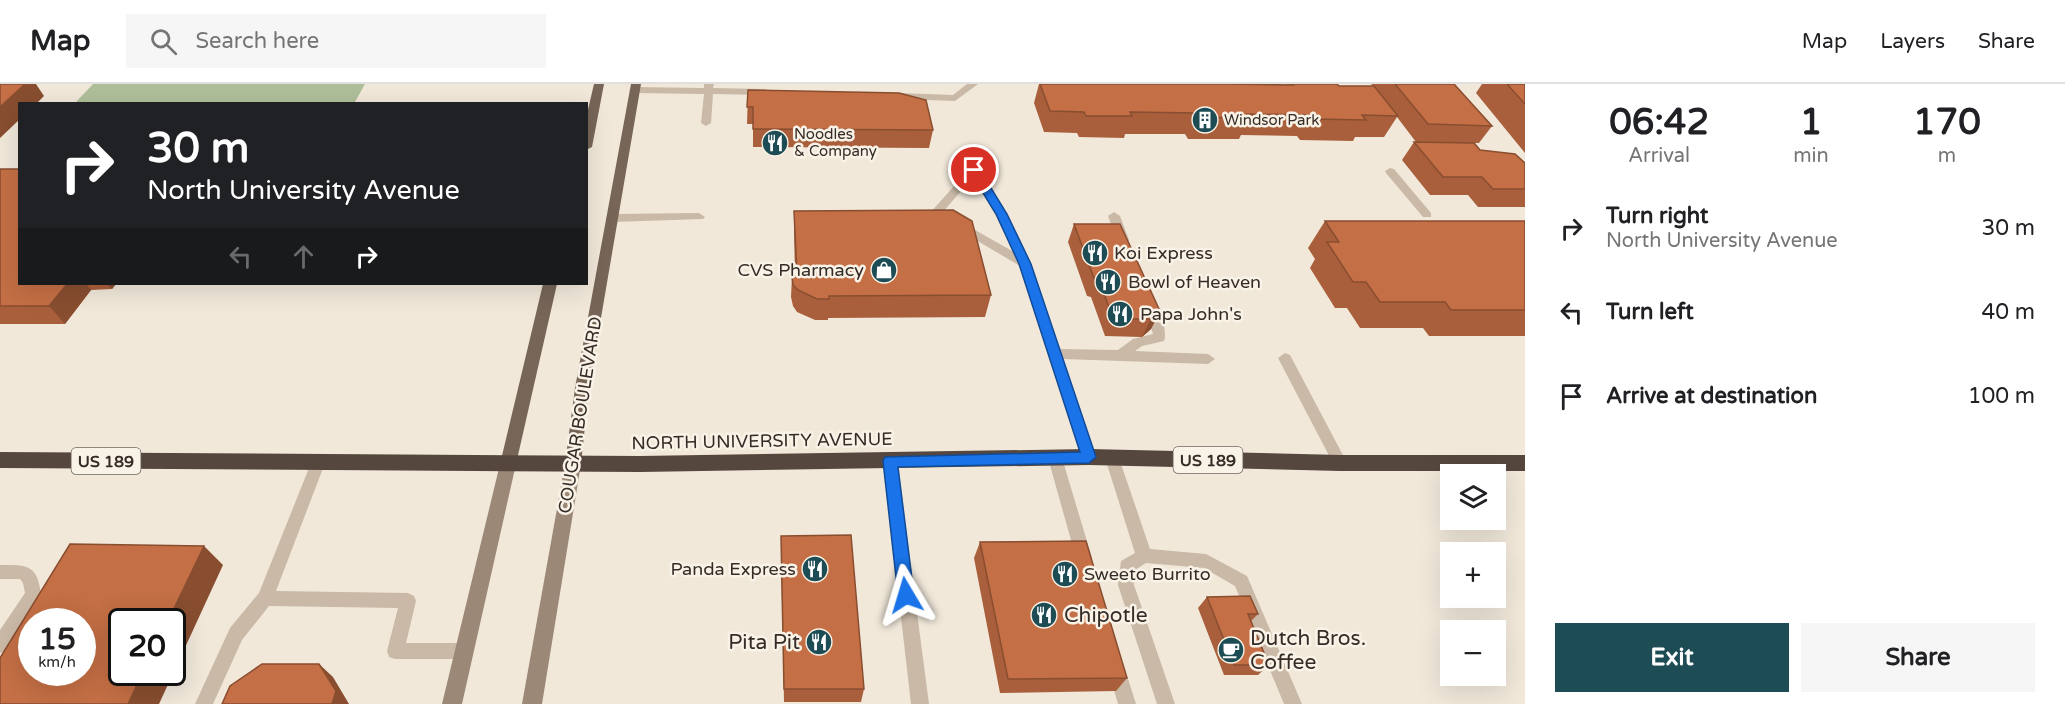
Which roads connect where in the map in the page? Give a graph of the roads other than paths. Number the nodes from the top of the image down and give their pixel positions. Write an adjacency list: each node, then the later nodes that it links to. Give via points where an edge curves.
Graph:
1 (598, 84): 10 (main road)
2 (917, 84): 8 (lane)
3 (973, 84): 8 (lane, via 955,98)
4 (635, 87): 5 (lane); 15 (main road, COUGAR BOULEVARD)
5 (709, 87): 6 (lane); 9 (lane)
6 (777, 93)
7 (892, 96): 8 (lane)
8 (920, 97)
9 (706, 123)
10 (588, 136)
11 (1390, 171): 12 (lane)
12 (1427, 215)
13 (1114, 216): 16 (lane)
14 (699, 217): 15 (lane)
15 (612, 218): 33 (main road, COUGAR BOULEVARD, via 582,388)
16 (1126, 247)
17 (1025, 264): 17 (lane, via 1001,214 974,170 936,213); 21 (lane)
18 (550, 285): 32 (main road)
19 (1144, 288): 20 (lane, via 1159,338 1138,342)
20 (1123, 353): 21 (lane); 23 (lane)
21 (1054, 354): 24 (lane)
22 (1285, 358): 30 (lane)
23 (1208, 360)
24 (1089, 457): 25 (highway, NORTH UNIVERSITY AVENUE / US 189); 26 (highway, NORTH UNIVERSITY AVENUE / US 189)
25 (1055, 458): 28 (highway, NORTH UNIVERSITY AVENUE / US 189); 35 (lane)
26 (1112, 458): 30 (highway, NORTH UNIVERSITY AVENUE / US 189); 34 (lane)
27 (0, 460): 29 (highway, NORTH UNIVERSITY AVENUE / US 189)
28 (890, 461): 33 (highway, NORTH UNIVERSITY AVENUE / US 189); 44 (lane)
29 (318, 463): 32 (highway, NORTH UNIVERSITY AVENUE / US 189); 37 (lane)
30 (1341, 463): 31 (highway, NORTH UNIVERSITY AVENUE / US 189)
31 (1525, 463)
32 (508, 464): 33 (highway, NORTH UNIVERSITY AVENUE / US 189); 40 (main road)
33 (573, 464): 43 (main road, COUGAR BOULEVARD)
34 (1144, 556): 46 (lane, via 1127,566 1126,585); 47 (lane, via 1206,561 1241,581)
35 (1088, 570)
36 (0, 572): 38 (lane, via 24,572 31,580 33,594)
37 (265, 598): 40 (lane, via 408,601 395,651); 41 (lane, via 235,632)
38 (0, 645)
39 (1111, 648): 45 (lane)
40 (465, 651): 42 (main road)
41 (204, 704)
42 (452, 704)
43 (532, 704)
44 (920, 704)
45 (1127, 704)
46 (1166, 704)
47 (1293, 704)

